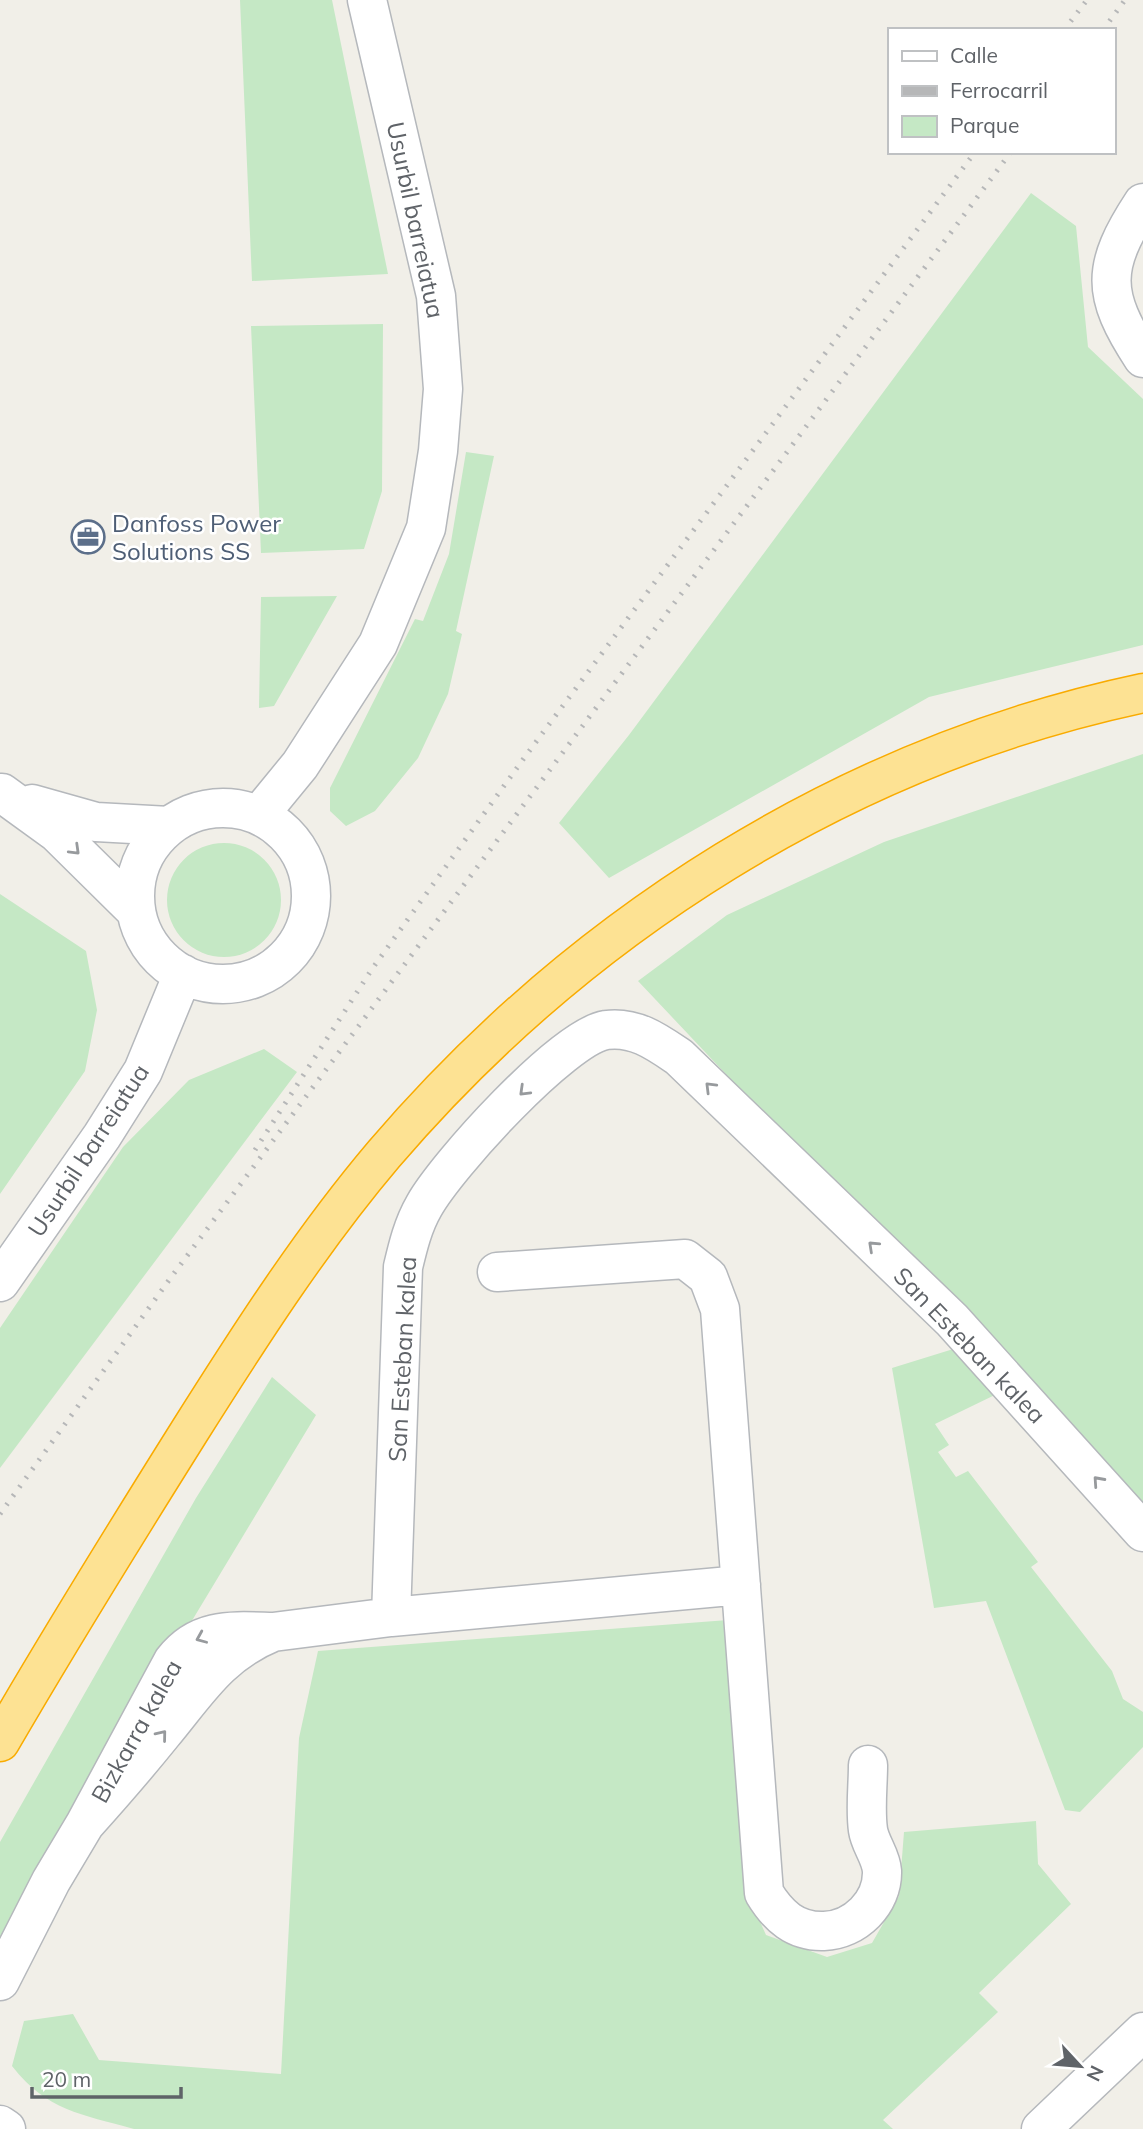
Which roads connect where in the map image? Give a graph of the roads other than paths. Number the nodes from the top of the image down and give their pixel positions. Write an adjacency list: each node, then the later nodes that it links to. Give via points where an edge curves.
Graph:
1 (367, 0): 6 (street, Usurbil barreiatua, via 436,296 443,389 438,451 426,528 379,644 300,765)
2 (1143, 203): 3 (street, via 1117,247 1111,270 1113,305)
3 (1143, 358)
4 (1143, 693): 15 (highway, via 985,737 874,782 773,832 645,913 542,994 469,1062 392,1146 309,1252 97,1577)
5 (1, 793): 7 (street, via 96,822); 8 (street, one-way to 8, via 57,833)
6 (259, 815): 7 (street, via 229,807 208,809); 9 (street, via 284,832 302,855 311,883 311,907 304,930 292,951 253,979 206,983)
7 (169, 827): 8 (street, via 145,855 138,873)
8 (136, 911): 9 (street, via 145,937 161,959)
9 (183, 974): 11 (street, Usurbil barreiatua, via 143,1071)
10 (498, 1272): 13 (street, via 685,1259 708,1277 720,1309)
11 (0, 1282)
12 (1143, 1532): 14 (street, San Esteban kalea, one-way to 14, via 952,1320 679,1057 629,1029 605,1030 582,1040 495,1119 438,1184 413,1228 403,1267)
13 (741, 1585): 14 (street); 16 (street, via 764,1893 775,1911 791,1924 811,1932 851,1924 868,1911 877,1893 882,1872 868,1833)
14 (390, 1617): 17 (street, Bizkarra kalea, via 273,1632 240,1649 205,1678 85,1824)
15 (0, 1742)
16 (868, 1765)
17 (0, 1981)
18 (1143, 2032): 21 (street)
19 (0, 2125): 20 (street)
20 (6, 2129)
21 (1041, 2129)

